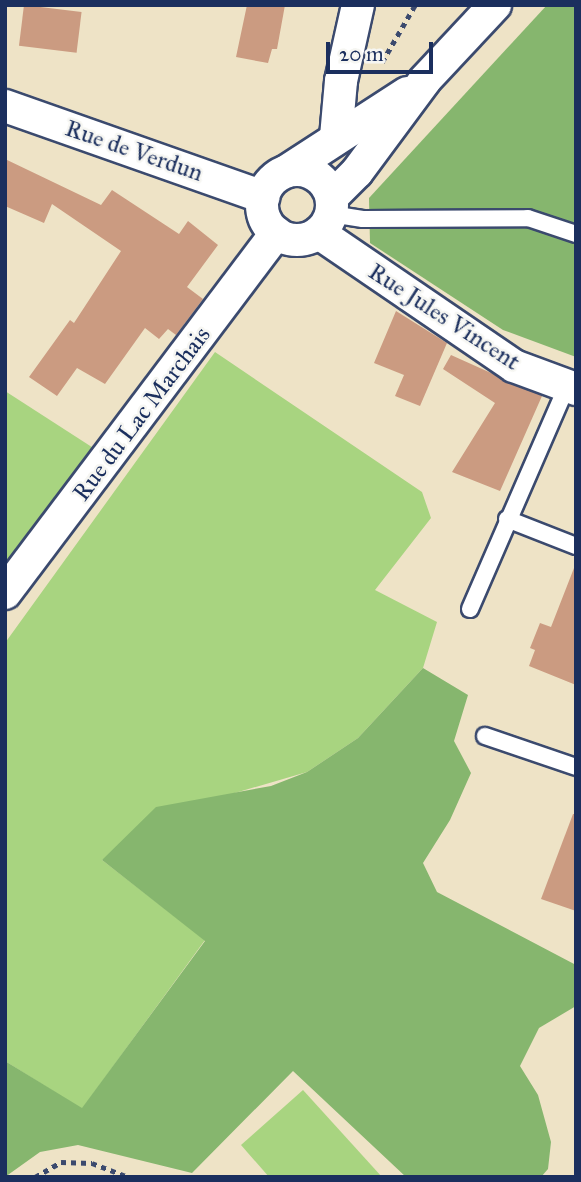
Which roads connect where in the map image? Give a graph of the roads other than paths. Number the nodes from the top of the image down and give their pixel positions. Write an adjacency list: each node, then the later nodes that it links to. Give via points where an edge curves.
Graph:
1 (358, 5): 5 (street, via 341,81)
2 (495, 5): 3 (street)
3 (425, 80): 5 (street); 8 (street)
4 (5, 106): 7 (street, Rue de Verdun)
5 (336, 137): 6 (street)
6 (287, 171): 7 (street, via 269,183); 8 (street, via 310,172 328,186)
7 (263, 197): 9 (street, via 264,216)
8 (327, 215): 9 (street, via 298,240); 10 (lane, via 528,218); 11 (street, Rue Jules Vincent, via 514,366)
9 (276, 233): 14 (street, Rue du Lac Marchais)
10 (576, 234)
11 (571, 387): 12 (lane)
12 (507, 519): 13 (lane); 15 (lane)
13 (576, 546)
14 (5, 593)
15 (470, 609)
16 (485, 736): 17 (lane)
17 (576, 767)

